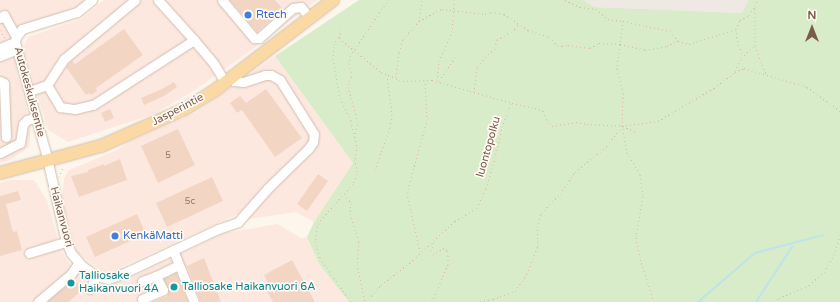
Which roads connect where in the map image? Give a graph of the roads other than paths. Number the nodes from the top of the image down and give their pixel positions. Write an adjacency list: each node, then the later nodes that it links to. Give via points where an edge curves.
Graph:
1 (92, 0): 9 (street, Autokeskuksentie, via 77,12 22,30)
2 (135, 0): 14 (street, via 64,59)
3 (158, 0): 8 (street)
4 (222, 0): 7 (street, via 254,38 259,38 294,8 301,7)
5 (333, 0): 7 (main road, Jasperintie)
6 (1, 14): 9 (street)
7 (310, 18): 12 (main road, Jasperintie)
8 (194, 40): 12 (street); 14 (street, via 93,105 74,109 60,107)
9 (14, 42): 10 (street); 11 (street); 15 (street, Autokeskuksentie)
10 (0, 48)
11 (0, 56)
12 (228, 80): 19 (main road, Jasperintie, via 185,109 156,122 101,146); 22 (street, via 243,82 265,75 280,80 314,134 313,142 238,222)
13 (0, 81): 17 (street, via 4,83)
14 (47, 85): 15 (street)
15 (29, 91): 16 (street, Autokeskuksentie)
16 (36, 117): 18 (street, via 22,124 20,143); 19 (street, Autokeskuksentie)
17 (6, 137)
18 (0, 153)
19 (47, 161): 20 (main road, Jasperintie); 21 (street, Haikanvuori)
20 (0, 174)
21 (66, 242): 23 (street); 24 (street, Haikanvuori)
22 (173, 250): 25 (street); 26 (street, via 108,279)
23 (29, 253)
24 (79, 262): 26 (street, Haikanvuori); 31 (street, via 71,274)
25 (179, 265): 27 (street); 32 (street)
26 (96, 276): 29 (street)
27 (156, 276): 28 (street); 30 (street, via 163,290)
28 (142, 281)
29 (90, 289)
30 (142, 299)
31 (38, 302)
32 (194, 302)

